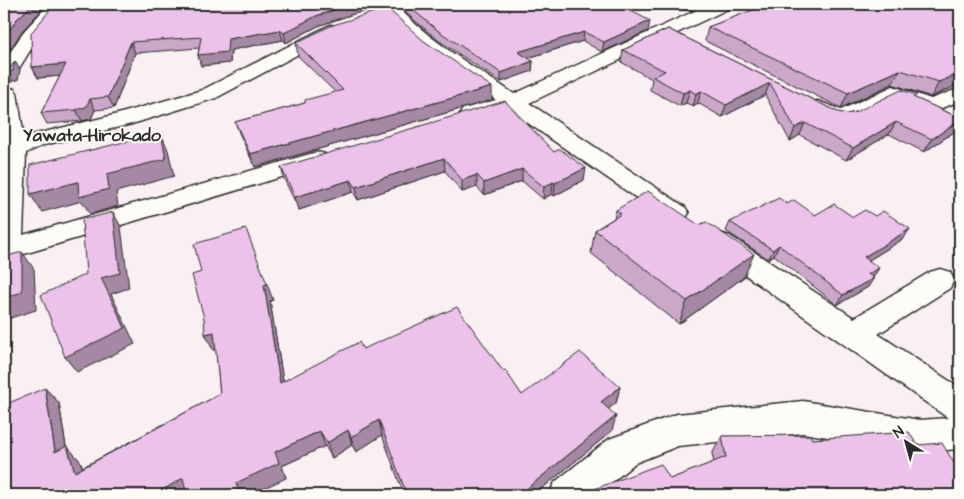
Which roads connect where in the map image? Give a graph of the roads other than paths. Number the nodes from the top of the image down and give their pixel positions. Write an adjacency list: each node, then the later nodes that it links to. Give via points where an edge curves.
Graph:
1 (58, 4): 8 (street, via 21,36)
2 (670, 4): 3 (street)
3 (721, 5): 6 (street)
4 (385, 11): 12 (street, via 440,53)
5 (350, 23): 14 (street, via 325,32 209,94 36,140)
6 (666, 31): 7 (street); 12 (street)
7 (692, 44)
8 (4, 77)
9 (4, 92): 14 (street, via 7,93)
10 (960, 94): 11 (street, via 931,106 893,92 841,118)
11 (797, 96)
12 (514, 102): 13 (street); 18 (street)
13 (447, 121)
14 (10, 151): 16 (street)
15 (333, 154): 16 (street)
16 (6, 250)
17 (940, 280): 18 (street)
18 (853, 334): 19 (street)
19 (960, 407)
20 (960, 433): 21 (street, via 920,436 803,417 677,430 622,451)
21 (568, 495)

